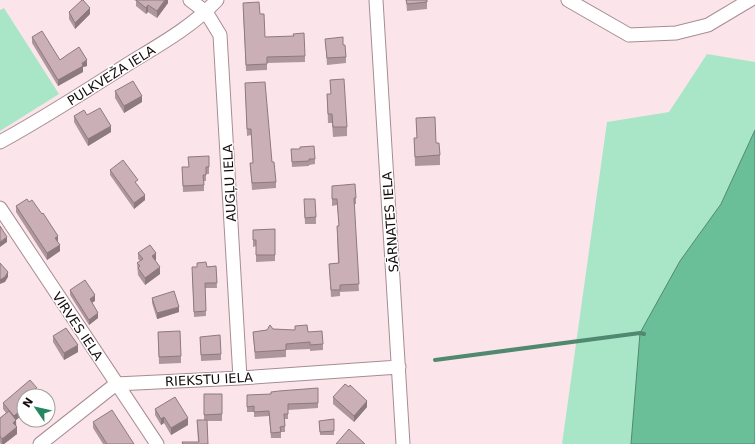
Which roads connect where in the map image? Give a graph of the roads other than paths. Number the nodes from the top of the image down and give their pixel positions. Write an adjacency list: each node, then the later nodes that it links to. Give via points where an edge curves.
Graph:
1 (190, 0): 6 (street, AUGĻU IELA)
2 (217, 0): 6 (street, PULKVEŽA IELA)
3 (376, 0): 9 (street, SĀRNATES IELA)
4 (568, 0): 5 (street, via 629,35 676,33 708,25)
5 (750, 0)
6 (206, 12): 7 (street, PULKVEŽA IELA, via 164,42); 10 (street, AUGĻU IELA, via 220,35)
7 (0, 142)
8 (0, 208): 11 (street, VIRVES IELA)
9 (399, 367): 10 (street, RIEKSTU IELA); 14 (street, SĀRNATES IELA)
10 (240, 378): 11 (street, RIEKSTU IELA)
11 (116, 384): 12 (street); 13 (street, VIRVES IELA)
12 (40, 444)
13 (157, 444)
14 (403, 444)

